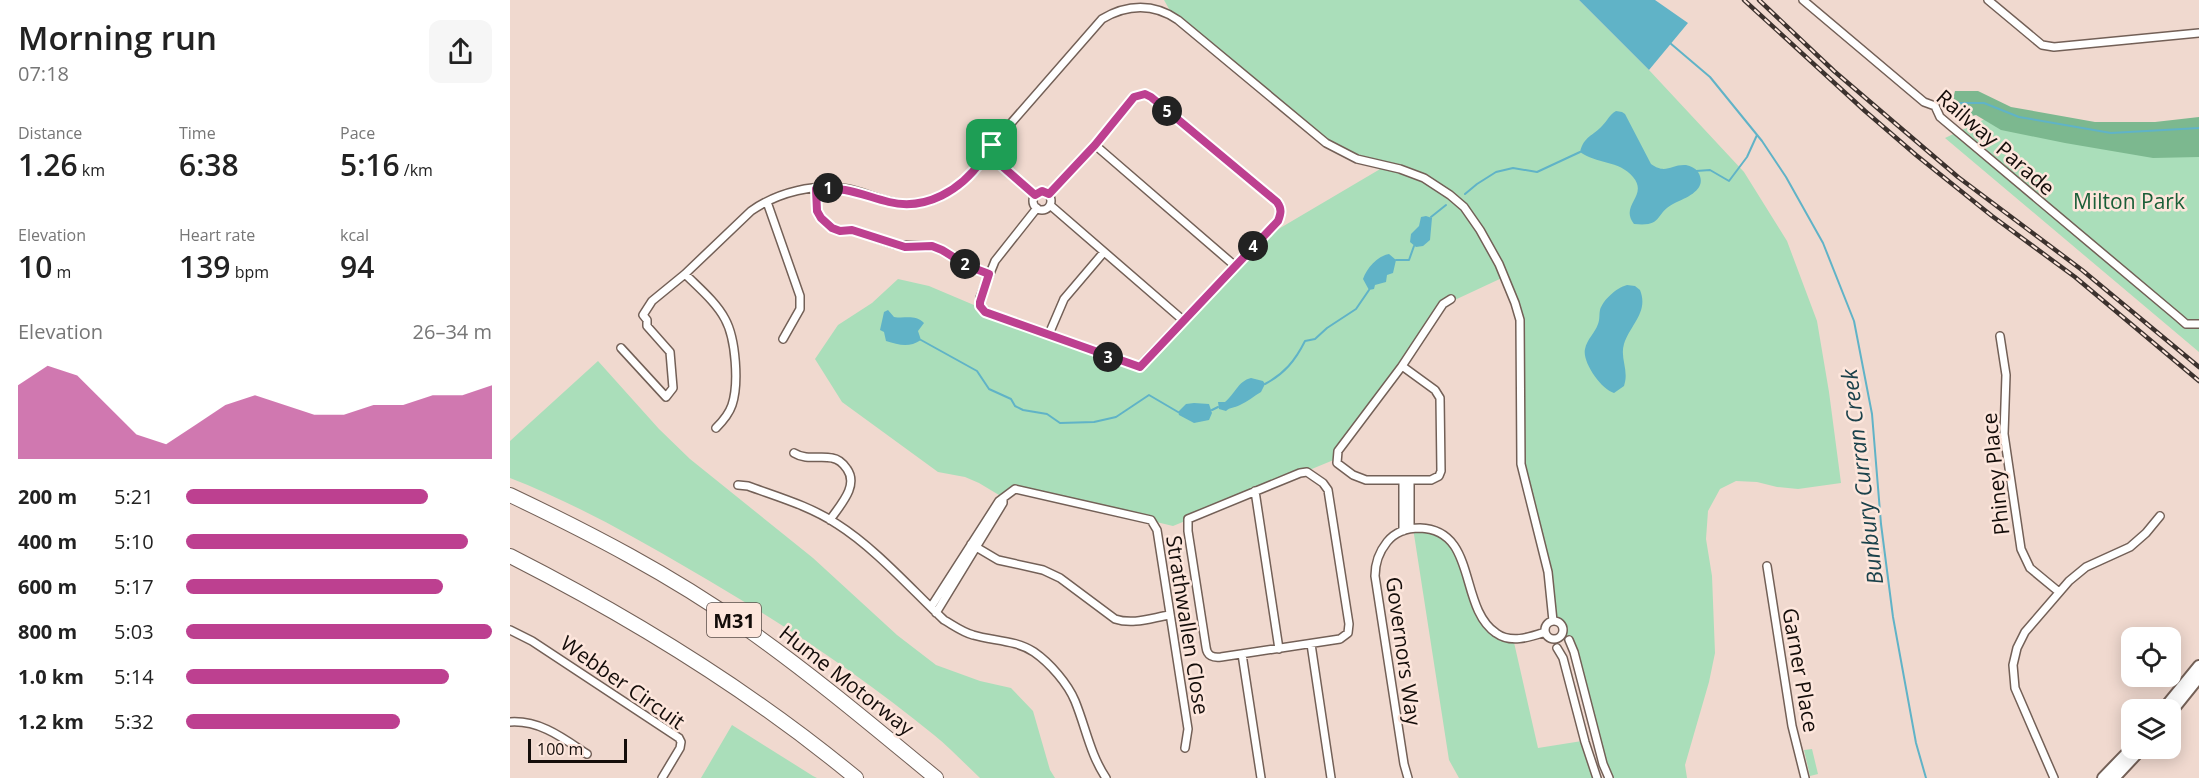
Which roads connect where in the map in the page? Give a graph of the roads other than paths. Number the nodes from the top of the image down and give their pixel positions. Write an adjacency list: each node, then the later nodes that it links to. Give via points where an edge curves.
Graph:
1 (1803, 0): 20 (street, Railway Parade, via 1924,102 1935,106 1940,117 2186,324)
2 (1988, 0): 3 (street, via 2048,46)
3 (2199, 33)
4 (992, 145): 6 (street); 7 (street, via 980,148 978,155); 41 (street, via 1102,19 1128,8 1149,8 1178,20 1337,150 1410,172 1450,195 1464,207 1489,245 1520,320 1521,464 1548,572)
5 (1095, 145): 9 (street); 15 (street); 15 (street, via 1134,97 1145,94 1277,202 1281,208 1278,221)
6 (994, 159): 7 (street); 10 (street)
7 (982, 160): 8 (street, via 953,189 929,202 901,204 847,189)
8 (816, 189): 11 (street, via 790,192); 17 (street, via 817,211 832,228 852,230 905,247 932,246)
9 (1049, 194): 10 (street, via 1042,191); 12 (street)
10 (1035, 195): 13 (street, via 1033,203)
11 (767, 202): 16 (street, via 741,219); 23 (street, via 800,296 800,309)
12 (1050, 206): 13 (street); 14 (street)
13 (1037, 208): 17 (street)
14 (1104, 252): 19 (street); 21 (street, via 1064,299)
15 (1234, 265): 19 (street)
16 (685, 274): 24 (street, via 652,301 643,315 647,326 670,352 673,388 666,397); 26 (street, via 721,312 732,338 734,395)
17 (989, 274): 21 (street, via 980,298 983,310)
18 (1451, 299): 25 (street, via 1443,304)
19 (1184, 321): 21 (street, via 1140,367)
20 (2199, 324)
21 (1049, 334)
22 (2000, 336): 38 (street, Phiney Place, via 2006,375 2004,434 2020,549 2030,568)
23 (783, 339)
24 (621, 348)
25 (1402, 366): 28 (street, via 1435,390 1441,404 1439,476 1431,480); 28 (street, via 1336,457 1341,467 1360,478)
26 (717, 428)
27 (794, 453): 33 (street, via 803,458 835,458 849,471 849,490)
28 (1406, 480): 34 (street)
29 (738, 485): 33 (street)
30 (1255, 491): 45 (street, via 1305,472 1328,490 1349,629 1342,639); 47 (street); 48 (street, via 1192,516 1187,524 1207,653 1216,658)
31 (510, 495): 60 (highway, Hume Motorway / M31, via 598,539 742,626)
32 (2160, 516): 38 (street, via 2138,541 2085,567)
33 (830, 519): 39 (street)
34 (1407, 530): 43 (street, via 1436,531 1456,547 1477,606 1497,634 1524,638); 64 (street, Governors Way, via 1385,544 1375,571)
35 (974, 545): 39 (street); 40 (street, via 998,560 1060,578 1115,619 1133,622); 40 (street, Strathwallen Close, via 1003,498 1015,489 1151,520 1157,529)
36 (510, 556): 59 (highway, M31, via 685,655 816,745)
37 (1767, 566): 67 (street, Garner Place, via 1792,726)
38 (2059, 592): 68 (street, via 2022,637 2013,672 2017,695)
39 (933, 610): 61 (street, via 971,634 1023,646 1046,662 1070,690 1090,750)
40 (1169, 615): 54 (street, Strathwallen Close, via 1188,729)
41 (1553, 621): 43 (street, via 1546,624); 43 (street, via 1562,626 1561,634 1552,638)
42 (510, 630): 58 (street, Webber Circuit, via 679,738 680,748)
43 (1545, 632)
44 (1569, 640): 66 (street)
45 (1311, 644): 47 (street); 63 (street)
46 (1557, 648): 65 (street)
47 (1279, 649): 48 (street)
48 (1242, 654): 62 (street)
49 (2199, 666): 51 (main road)
50 (2199, 677): 52 (main road)
51 (2172, 699)
52 (2181, 699)
53 (510, 722): 55 (street, via 540,726)
54 (1185, 747)
55 (587, 754)
56 (2121, 759): 69 (main road)
57 (2132, 759): 70 (main road)
58 (662, 778)
59 (856, 778)
60 (936, 778)
61 (1106, 778)
62 (1261, 778)
63 (1331, 778)
64 (1408, 778)
65 (1598, 778)
66 (1609, 778)
67 (1805, 778)
68 (2054, 778)
69 (2103, 778)
70 (2114, 778)

